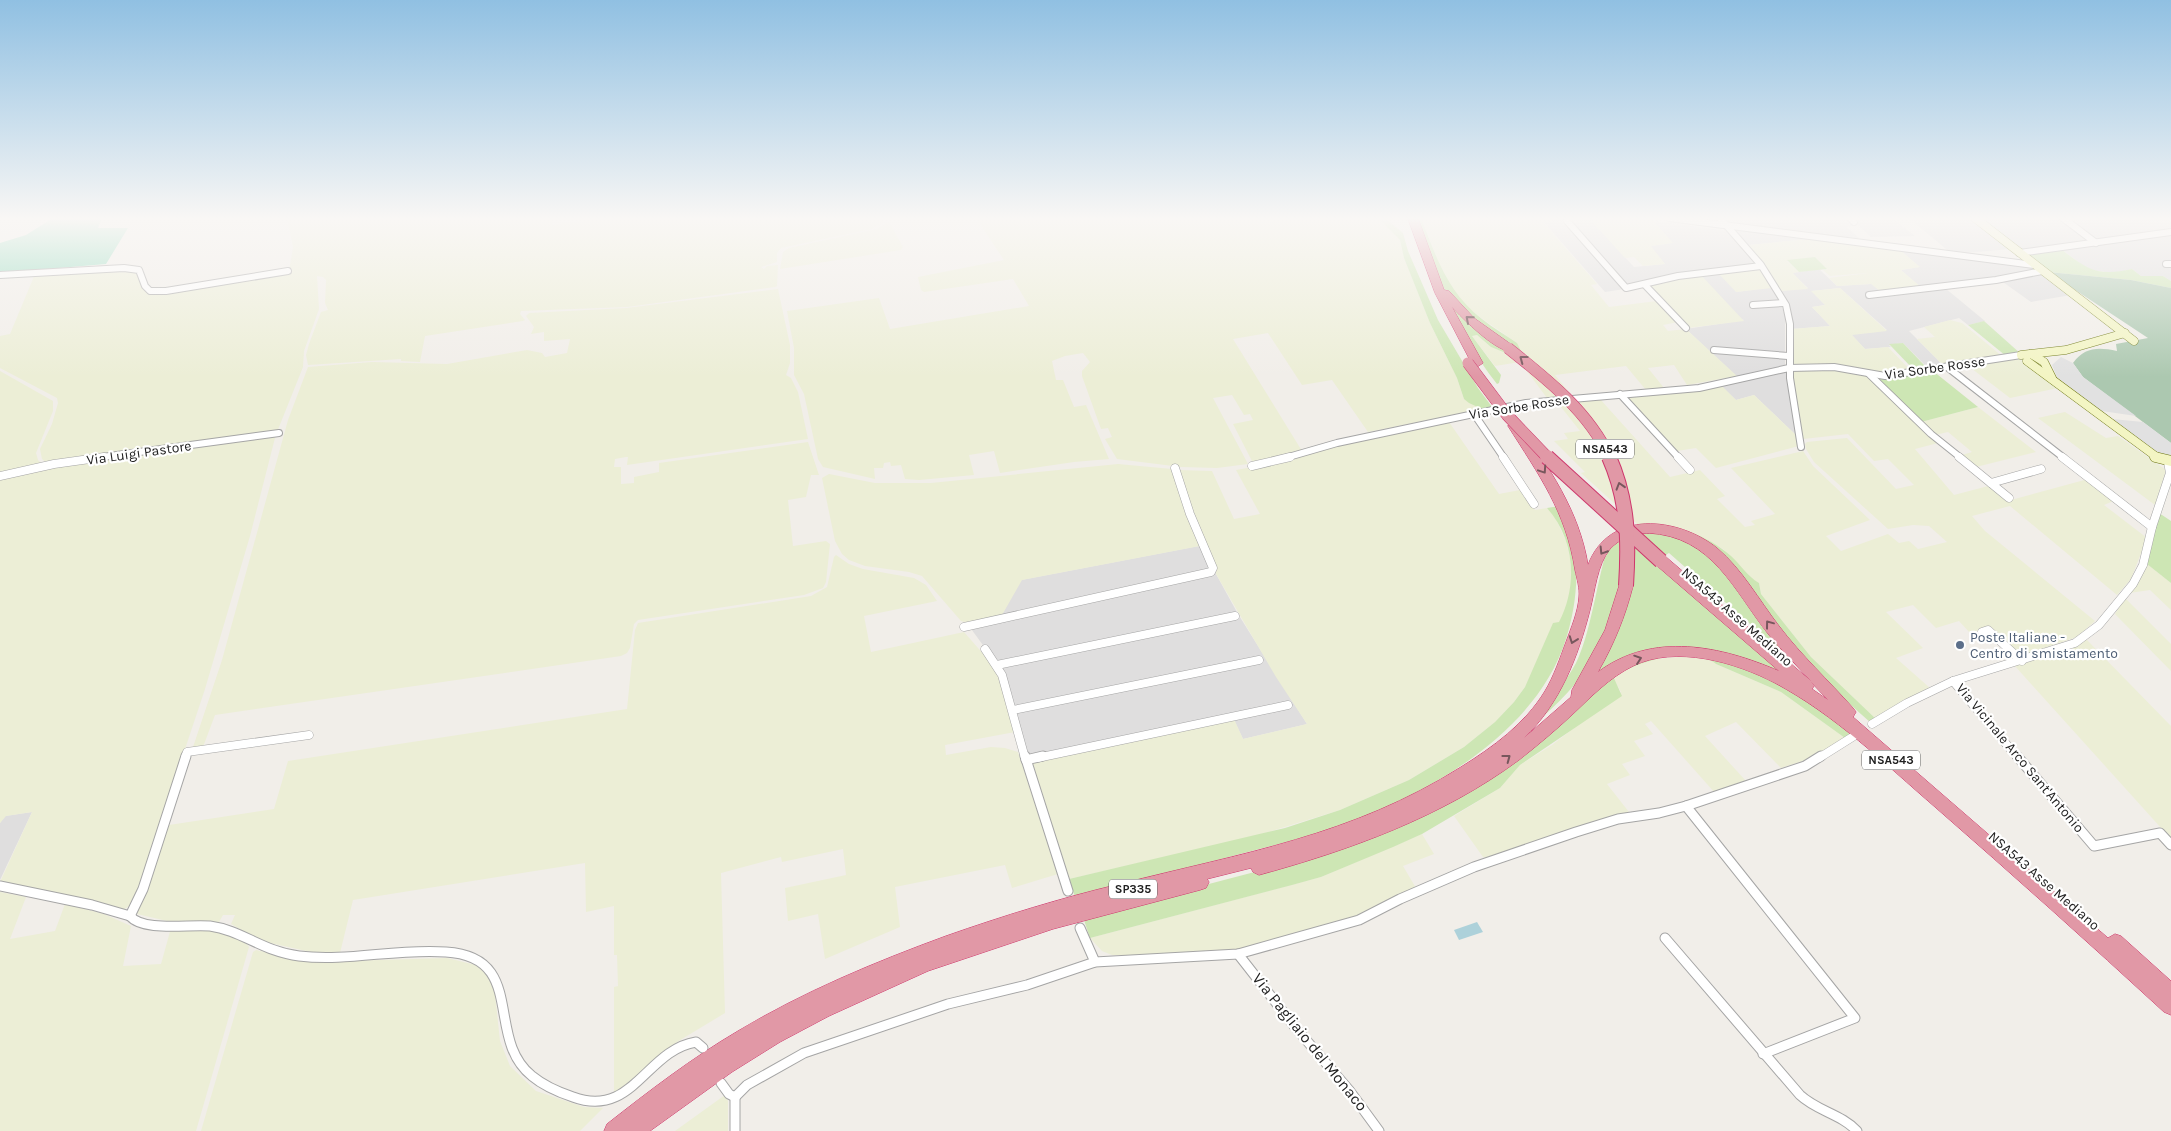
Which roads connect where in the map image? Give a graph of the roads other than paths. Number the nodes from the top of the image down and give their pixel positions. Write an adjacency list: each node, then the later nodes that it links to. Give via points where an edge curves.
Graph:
1 (1429, 270): 22 (highway, NSA543 Asse Mediano / NSA543); 52 (highway, NSA543, one-way to 1, bridge, via 1619,616 1626,586 1626,511 1606,449 1584,416 1547,377 1458,309)
2 (75, 271): 10 (street)
3 (139, 271): 4 (street, via 150,291)
4 (288, 271)
5 (1424, 271): 22 (highway, NSA543 Asse Mediano / NSA543, via 1437,309)
6 (1611, 271): 11 (street, via 1626,288)
7 (1721, 271): 11 (street, via 1678,276)
8 (1764, 271): 13 (street)
9 (2042, 271): 12 (street, via 1996,280); 16 (street)
10 (0, 275)
11 (1645, 285): 15 (street)
12 (1869, 295)
13 (1783, 302): 14 (street); 20 (street, via 1789,317)
14 (1753, 306)
15 (1686, 328)
16 (2125, 334): 17 (street); 19 (street)
17 (2134, 341)
18 (1714, 350): 20 (street)
19 (2066, 350): 21 (street); 23 (street, via 2052,355)
20 (1788, 356): 25 (street)
21 (2026, 357): 23 (street); 24 (street, Via Sorbe Rosse); 27 (street)
22 (1473, 363): 30 (highway, NSA543 Asse Mediano / NSA543, bridge); 43 (highway, NSA543 Asse Mediano / NSA543, via 1543,442)
23 (2044, 363): 27 (street)
24 (1947, 367): 26 (street, Via Sorbe Rosse, via 1892,375); 42 (street)
25 (1789, 368): 26 (street, Via Sorbe Rosse, via 1834,367); 28 (street, Via Sorbe Rosse, via 1699,388); 32 (street, via 1791,399)
26 (1869, 374): 39 (street, via 1931,434)
27 (2060, 386): 33 (street, via 2153,456)
28 (1620, 394): 29 (street, Via Sorbe Rosse, via 1526,403); 37 (street)
29 (1474, 414): 34 (street, Via Sorbe Rosse, via 1337,443); 41 (street)
30 (1506, 415): 43 (highway, NSA543 Asse Mediano / NSA543, bridge, via 1556,465); 44 (highway, NSA543, one-way to 44, bridge, via 1550,481 1565,510 1574,532)
31 (279, 433): 38 (street, Via Luigi Pastore, via 54,464)
32 (1801, 447)
33 (2170, 461): 42 (street, Via Vicinale Arco Sant'Antonio, via 2170,473)
34 (1252, 466)
35 (1175, 468): 46 (street, via 1213,568 1211,572)
36 (2041, 469): 39 (street)
37 (1690, 470)
38 (0, 476)
39 (1992, 483): 40 (street)
40 (2009, 498)
41 (1534, 504)
42 (2152, 526): 50 (street, Via Vicinale Arco Sant'Antonio, via 2143,565 2132,584 2099,624 2075,643)
43 (1665, 560): 56 (highway, NSA543 Asse Mediano / NSA543)
44 (1586, 594): 56 (highway, NSA543, one-way to 44, via 1780,638 1726,565 1699,542 1654,528 1617,536 1604,546); 77 (highway, SP335, one-way to 77, via 1581,619 1549,698 1518,734 1422,798 1371,822 1314,842 1009,923 870,974 752,1034 702,1065)
45 (1235, 616): 51 (street)
46 (964, 627)
47 (1982, 632): 50 (street, via 1988,630)
48 (985, 649): 51 (street)
49 (1259, 660): 55 (street)
50 (2022, 661): 53 (street, Via Vicinale Arco Sant'Antonio)
51 (997, 665): 55 (street)
52 (1591, 680): 56 (highway, NSA543, one-way to 56, via 1637,658 1658,653 1713,655 1737,661 1800,689); 78 (highway, SP335, one-way to 52, via 711,1072 779,1031 866,988 944,956 1030,927 1320,851 1376,831 1426,808 1492,769 1544,731 1569,708)
53 (1953, 681): 57 (street, via 1915,698); 62 (street, Via Vicinale Arco Sant'Antonio, via 2094,846 2160,833)
54 (1288, 705): 60 (street)
55 (1013, 710): 60 (street)
56 (1847, 717): 69 (highway, NSA543 Asse Mediano / NSA543)
57 (1872, 724)
58 (309, 734): 65 (street, via 188,751 143,889)
59 (1854, 736): 61 (street, via 1805,766)
60 (1026, 760): 64 (street)
61 (1686, 806): 68 (street, via 1618,819 1576,832 1474,867 1359,920); 74 (street, via 1855,1018)
62 (2171, 845)
63 (0, 886): 65 (street)
64 (1068, 891)
65 (130, 916): 73 (street, via 135,922 145,925 219,928 268,950 322,958 425,951 468,956 484,963 495,976 512,1053 524,1068 542,1084 598,1104 615,1100 682,1044 696,1042)
66 (1080, 928): 70 (street)
67 (1666, 938): 74 (street)
68 (1238, 954): 70 (street); 80 (street, Via Pagliaio del Monaco)
69 (2127, 959): 71 (highway); 72 (highway)
70 (1096, 962): 76 (street, via 1027,985 948,1004 804,1053 747,1085)
71 (2171, 993)
72 (2171, 1006)
73 (703, 1048)
74 (1763, 1054): 81 (street, via 1808,1103 1822,1111 1839,1114)
75 (721, 1083): 76 (street)
76 (735, 1097): 79 (street)
77 (614, 1131)
78 (634, 1131)
79 (735, 1131)
80 (1379, 1131)
81 (1857, 1131)

